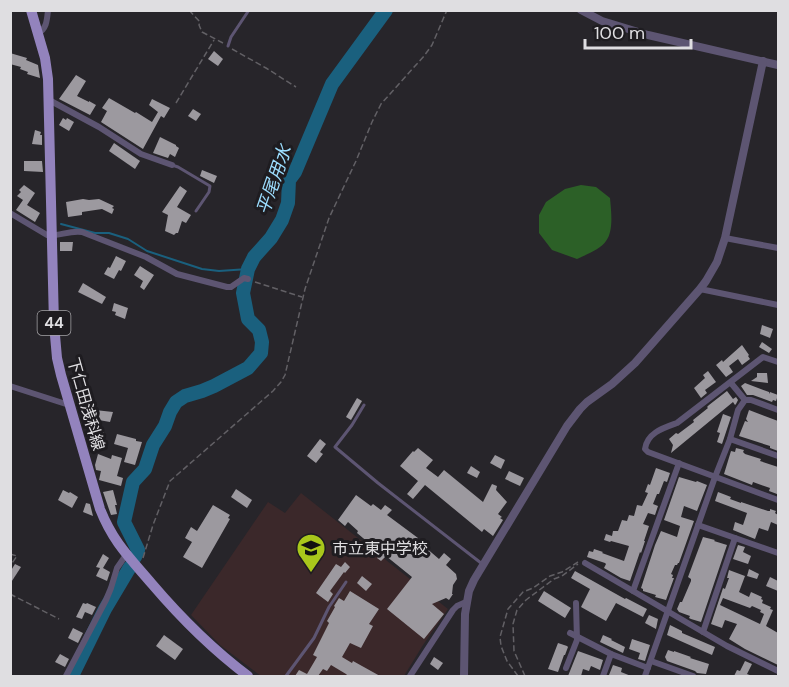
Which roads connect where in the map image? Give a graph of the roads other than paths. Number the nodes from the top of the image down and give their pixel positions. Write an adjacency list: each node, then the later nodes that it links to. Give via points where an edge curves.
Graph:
1 (31, 10): 5 (main road, 下仁田浅科線 / 44)
2 (48, 10): 5 (street, via 44,28)
3 (249, 10): 6 (lane)
4 (581, 10): 7 (street, via 648,35)
5 (38, 33): 9 (main road, 下仁田浅科線 / 44)
6 (228, 46)
7 (764, 61): 8 (street); 14 (street)
8 (778, 65)
9 (49, 100): 10 (street, via 141,154); 13 (main road, 下仁田浅科線 / 44)
10 (172, 165): 11 (lane, via 210,186)
11 (196, 211)
12 (10, 213): 13 (street)
13 (52, 236): 16 (street, via 82,232 146,257 177,274 227,287); 23 (main road, 下仁田浅科線 / 44, via 55,343)
14 (725, 238): 15 (street); 17 (street, via 717,262)
15 (778, 248)
16 (246, 279)
17 (699, 289): 18 (street); 36 (street, via 635,363 580,409)
18 (778, 305)
19 (778, 362): 20 (street, via 763,357)
20 (731, 382): 22 (street); 28 (street, via 677,423 648,439 648,452)
21 (10, 386): 23 (street)
22 (745, 400): 25 (street); 26 (street)
23 (69, 405): 34 (main road, 下仁田浅科線 / 44, via 100,509)
24 (364, 405): 36 (lane, via 335,447)
25 (778, 410)
26 (730, 439): 27 (street); 29 (street)
27 (778, 456)
28 (679, 463): 29 (street); 38 (street)
29 (715, 477): 30 (street); 31 (street)
30 (778, 500)
31 (698, 525): 32 (street); 41 (street)
32 (735, 538): 33 (street); 42 (street)
33 (778, 553)
34 (126, 555): 49 (main road, 下仁田浅科線 / 44); 50 (street)
35 (585, 563): 38 (street)
36 (482, 564): 39 (street)
37 (346, 582): 51 (lane, via 314,638)
38 (633, 591): 41 (street)
39 (466, 603): 52 (street, via 453,610); 53 (street)
40 (576, 603): 44 (street)
41 (669, 612): 42 (street); 46 (street)
42 (703, 632): 48 (street)
43 (570, 633): 44 (street)
44 (578, 637): 45 (street); 47 (street)
45 (611, 654): 46 (street); 54 (street)
46 (649, 665): 55 (street); 56 (street)
47 (567, 668)
48 (778, 671)
49 (240, 674)
50 (66, 676)
51 (286, 676)
52 (410, 676)
53 (464, 676)
54 (603, 676)
55 (645, 676)
56 (693, 676)

